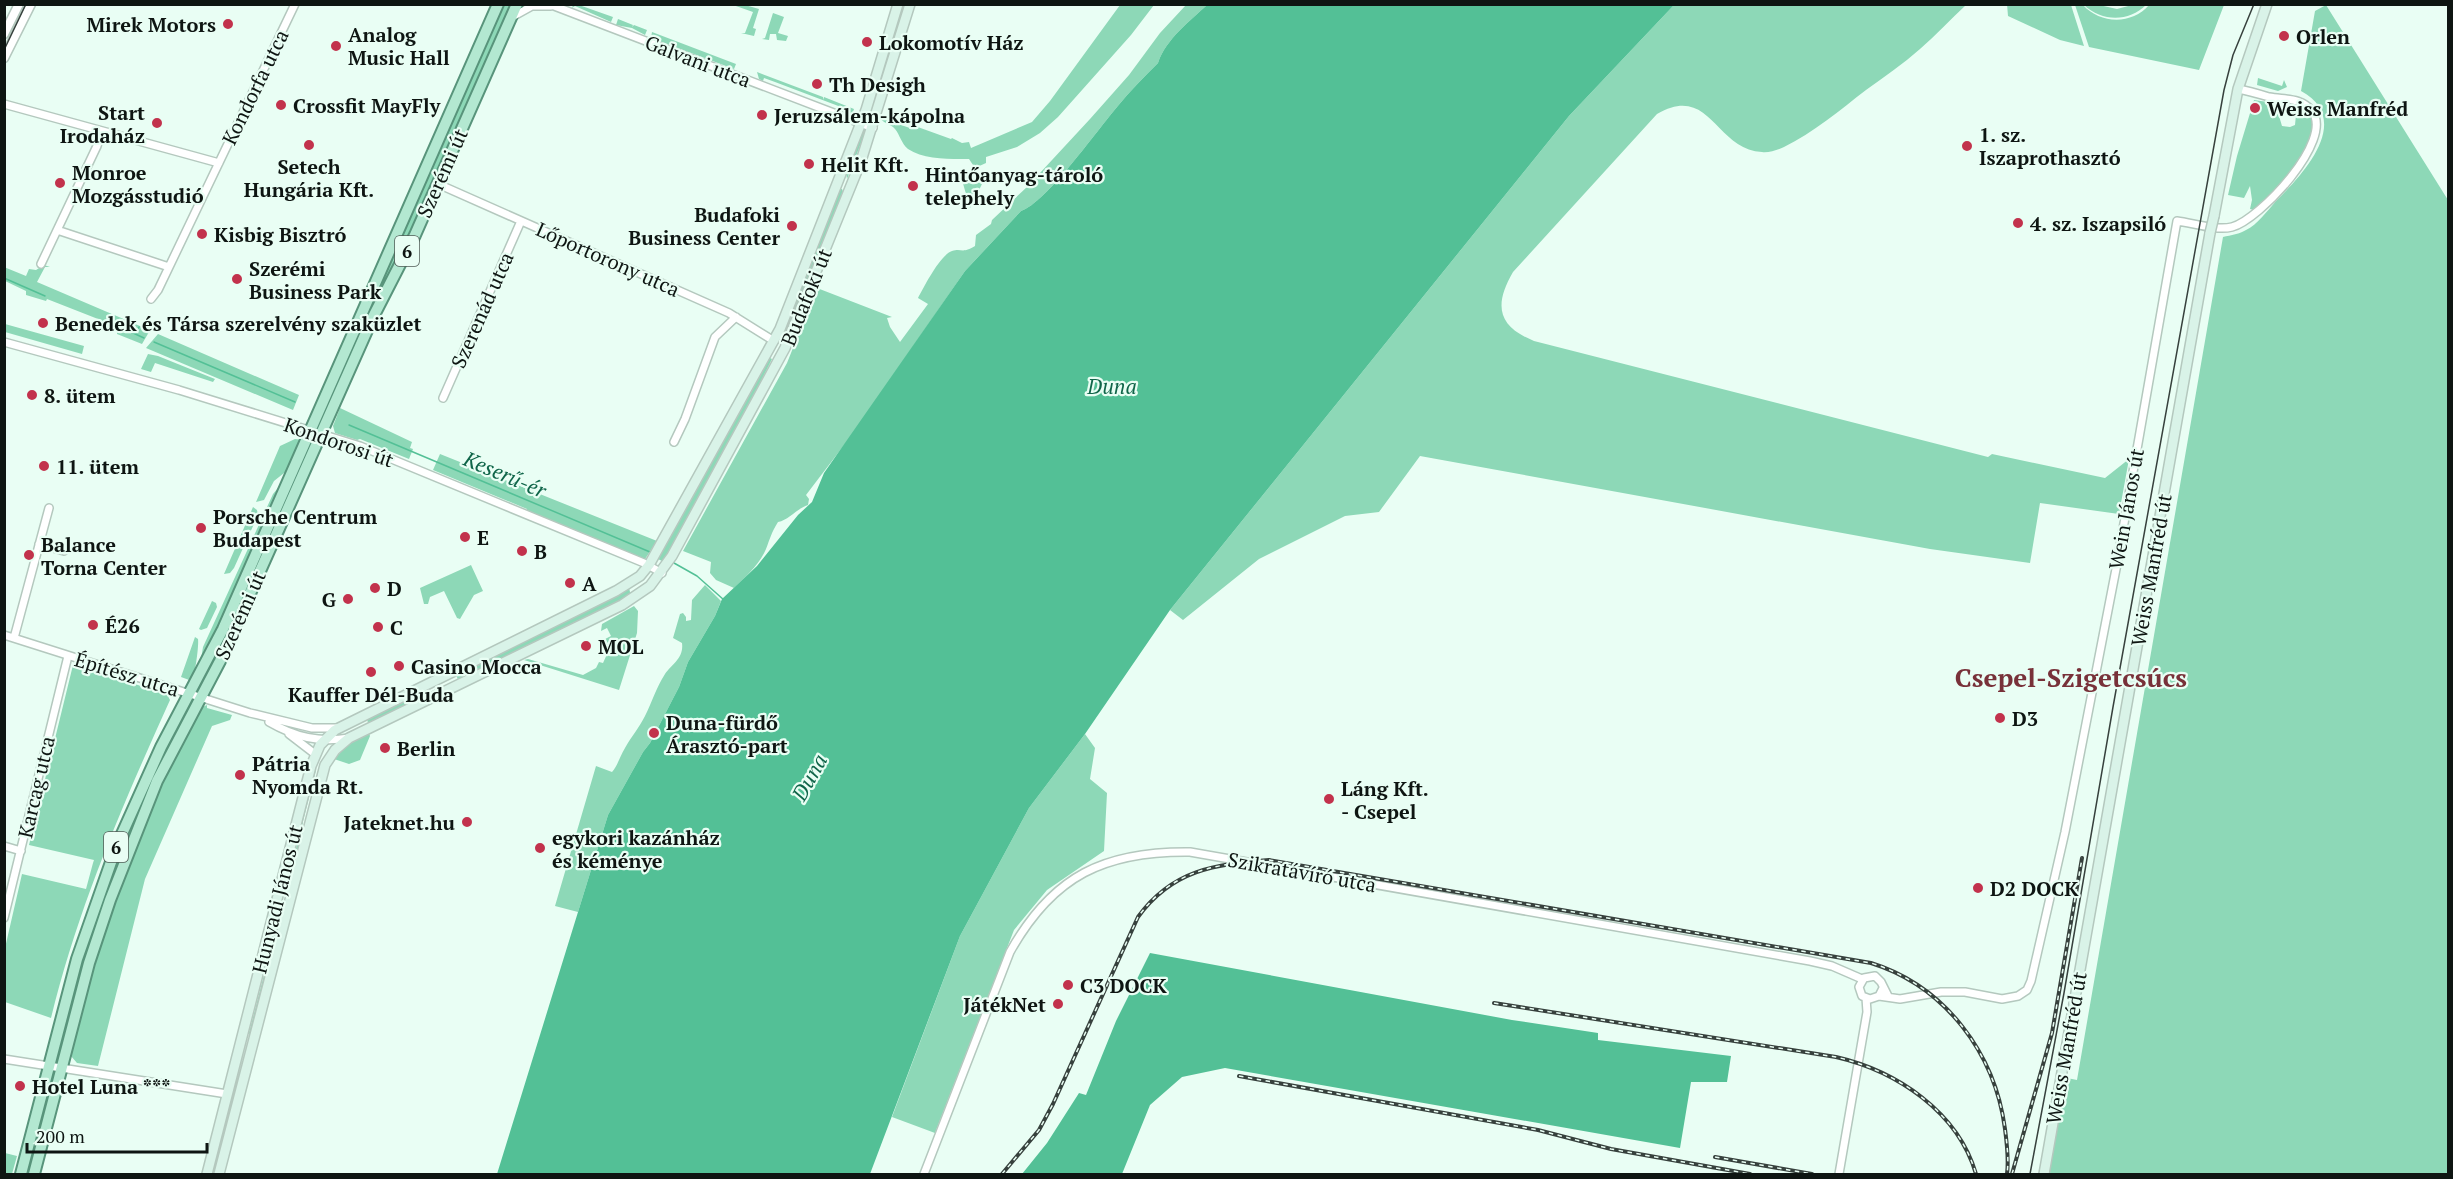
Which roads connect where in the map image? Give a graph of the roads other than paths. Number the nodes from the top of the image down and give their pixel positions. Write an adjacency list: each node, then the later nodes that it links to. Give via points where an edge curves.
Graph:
1 (19, 4): 11 (street)
2 (31, 4): 12 (street)
3 (295, 4): 20 (street, Kondorfa utca)
4 (498, 4): 34 (main road, Szerémi út / 6)
5 (517, 4): 10 (main road, Szerémi út / 6)
6 (898, 4): 13 (main road, Budafoki út)
7 (910, 4): 14 (main road, Budafoki út)
8 (2267, 4): 15 (main road, Weiss Manfréd út)
9 (552, 5): 10 (street, Galvani utca, via 532,6); 17 (street, Galvani utca)
10 (511, 18): 22 (main road, Szerémi út / 6)
11 (4, 34)
12 (4, 58)
13 (876, 78): 14 (main road); 17 (main road, Budafoki út)
14 (887, 81): 18 (main road, Budafoki út)
15 (2238, 89): 67 (street, Wein János út, via 2303,103 2314,115 2316,135 2305,160 2243,223 2225,228 2177,221 2116,569 2072,798 2031,981 2018,996 2002,999 1965,992 1900,999); 83 (main road, Weiss Manfréd út, bridge)
16 (4, 104): 19 (street)
17 (861, 123): 18 (street, Galvani utca); 21 (main road, Budafoki út)
18 (873, 128): 23 (main road, Budafoki út)
19 (102, 131): 20 (street); 25 (street)
20 (219, 163): 27 (street, Kondorfa utca)
21 (838, 180): 23 (main road); 30 (main road, Budafoki út)
22 (438, 184): 24 (street, Lőportorony utca); 34 (main road, Szerémi út / 6)
23 (852, 186): 32 (main road, Budafoki út)
24 (521, 221): 29 (street, Lőportorony utca); 33 (street, Szerenád utca)
25 (57, 230): 26 (street); 27 (street)
26 (41, 264)
27 (168, 267): 28 (street, Kondorfa utca)
28 (151, 298)
29 (736, 317): 30 (street, Lőportorony utca); 35 (street, via 715,337)
30 (774, 341): 32 (main road); 39 (main road, Budafoki út)
31 (4, 342): 34 (street, Kondorosi út)
32 (785, 348): 40 (main road, Budafoki út)
33 (443, 398)
34 (315, 432): 39 (street, Kondorosi út, via 360,446); 47 (main road, Szerémi út / 6)
35 (674, 442)
36 (49, 508): 37 (street)
37 (39, 544): 38 (street); 42 (street)
38 (64, 551)
39 (649, 565): 40 (street, Kondorosi út); 44 (main road, via 640,576 616,591)
40 (662, 573): 45 (main road, Hunyadi János út, via 644,592 622,605)
41 (4, 635): 42 (street, Építész utca)
42 (14, 638): 43 (street, Építész utca)
43 (68, 656): 47 (street, Építész utca); 57 (street, Karcag utca)
44 (451, 673): 45 (main road); 46 (main road)
45 (457, 686): 48 (main road, Hunyadi János út)
46 (422, 687): 48 (main road); 51 (main road)
47 (195, 696): 49 (street, Építész utca); 73 (main road, Szerémi út / 6, via 146,778 113,855 77,959); 74 (main road, Szerémi út / 6, via 114,890 89,963)
48 (429, 699): 53 (main road, Hunyadi János út)
49 (250, 713): 50 (street, Építész utca); 52 (street, Építész utca)
50 (299, 726): 51 (street, Építész utca); 54 (street, Építész utca)
51 (341, 727): 54 (main road)
52 (286, 732): 54 (street, Építész utca); 54 (street, Építész utca)
53 (349, 738): 54 (street, Építész utca); 55 (main road, Hunyadi János út)
54 (319, 745): 55 (main road); 58 (main road, Hunyadi János út)
55 (325, 766): 59 (main road, Hunyadi János út)
56 (4, 846): 57 (street)
57 (21, 851): 62 (street, Karcag utca)
58 (283, 877): 59 (main road); 60 (main road, Hunyadi János út)
59 (294, 880): 61 (main road, Hunyadi János út)
60 (279, 891): 61 (main road); 63 (main road, Hunyadi János út)
61 (291, 894): 64 (main road, Hunyadi János út)
62 (4, 918)
63 (262, 959): 64 (main road); 69 (main road, Hunyadi János út)
64 (274, 962): 70 (main road, Hunyadi János út)
65 (1861, 982): 66 (street, via 1870,975 1877,977); 68 (street, via 1860,992); 81 (street, Szikratávíró utca, via 1832,966 1810,961 1190,852 1125,857 1099,865 1069,883 1042,905 1021,932)
66 (1883, 988): 67 (street); 68 (street)
67 (1888, 996): 68 (street)
68 (1872, 998): 82 (street)
69 (246, 1021): 70 (main road, via 247,1035); 71 (main road, Hunyadi János út)
70 (253, 1043): 71 (main road); 76 (main road, Hunyadi János út)
71 (237, 1053): 75 (main road, Hunyadi János út)
72 (4, 1059): 73 (street)
73 (48, 1066): 74 (street); 77 (main road, Szerémi út / 6)
74 (61, 1067): 75 (street); 78 (main road, Szerémi út / 6)
75 (227, 1094): 76 (main road); 79 (main road, Hunyadi János út)
76 (239, 1096): 80 (main road, Hunyadi János út)
77 (21, 1174)
78 (34, 1174)
79 (207, 1174)
80 (219, 1174)
81 (924, 1174)
82 (1839, 1174)
83 (2044, 1174)

